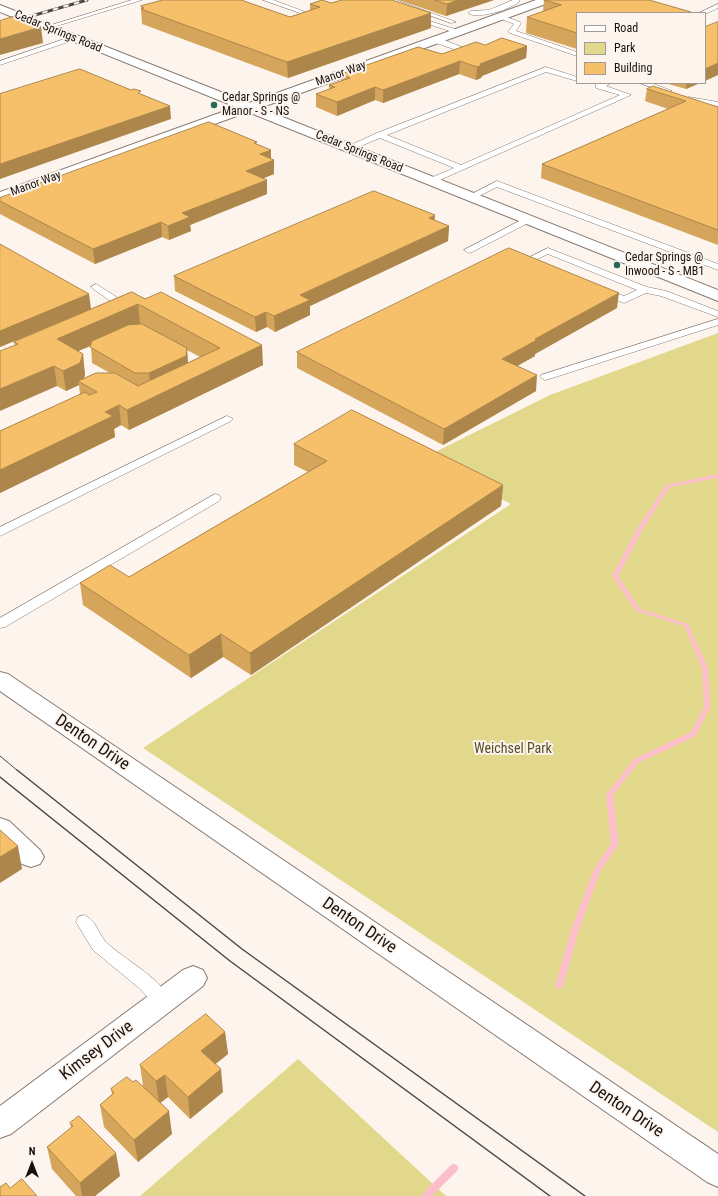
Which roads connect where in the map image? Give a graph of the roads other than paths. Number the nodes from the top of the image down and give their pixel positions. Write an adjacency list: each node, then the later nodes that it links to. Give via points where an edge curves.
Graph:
1 (139, 0): 17 (lane)
2 (266, 0): 11 (lane)
3 (390, 0): 16 (lane)
4 (516, 0): 12 (lane, via 490,12)
5 (547, 0): 15 (main road, Manor Way)
6 (718, 6): 10 (lane)
7 (481, 9): 12 (lane)
8 (1, 10): 17 (main road, Cedar Springs Road)
9 (313, 10): 11 (lane)
10 (704, 12)
11 (305, 13): 13 (lane)
12 (464, 15): 16 (lane)
13 (295, 16)
14 (407, 16): 19 (lane)
15 (501, 17): 19 (main road, Manor Way); 25 (lane, via 518,23 512,32)
16 (449, 20): 19 (lane)
17 (42, 25): 18 (lane); 20 (main road, Cedar Springs Road)
18 (23, 26)
19 (464, 30): 21 (main road, Manor Way)
20 (76, 38): 26 (lane); 31 (main road, Cedar Springs Road)
21 (436, 40): 22 (main road, Manor Way); 23 (lane)
22 (412, 48): 24 (lane); 31 (main road, Manor Way)
23 (468, 52)
24 (426, 54)
25 (576, 54)
26 (0, 63)
27 (576, 79): 32 (lane, via 546,70)
28 (603, 84): 34 (lane, via 627,95)
29 (646, 84): 30 (lane, via 704,103)
30 (718, 104)
31 (248, 108): 33 (main road, Cedar Springs Road); 36 (main road, Manor Way)
32 (380, 135): 33 (lane); 34 (lane)
33 (348, 148): 35 (main road, Cedar Springs Road)
34 (462, 168): 35 (lane)
35 (431, 181): 37 (main road, Cedar Springs Road)
36 (0, 197)
37 (470, 197): 38 (main road, Cedar Springs Road); 41 (lane, via 497,184)
38 (527, 220): 39 (lane); 45 (main road, Cedar Springs Road)
39 (469, 250)
40 (541, 266): 44 (lane, via 528,261 548,251)
41 (718, 267)
42 (96, 287): 46 (lane, via 122,305)
43 (597, 289): 44 (lane, via 624,300)
44 (645, 290): 47 (lane, via 663,293)
45 (718, 296)
46 (102, 314)
47 (718, 314)
48 (718, 322): 49 (lane)
49 (545, 377)
50 (227, 419): 52 (lane)
51 (216, 498): 53 (lane)
52 (0, 532)
53 (0, 624)
54 (0, 680): 61 (main road, Denton Drive)
55 (0, 828): 56 (main road)
56 (31, 857)
57 (84, 922): 59 (lane, via 100,945 146,983)
58 (193, 978): 59 (main road, Kimsey Drive)
59 (162, 1001): 60 (main road, Kimsey Drive)
60 (0, 1124)
61 (718, 1172)

